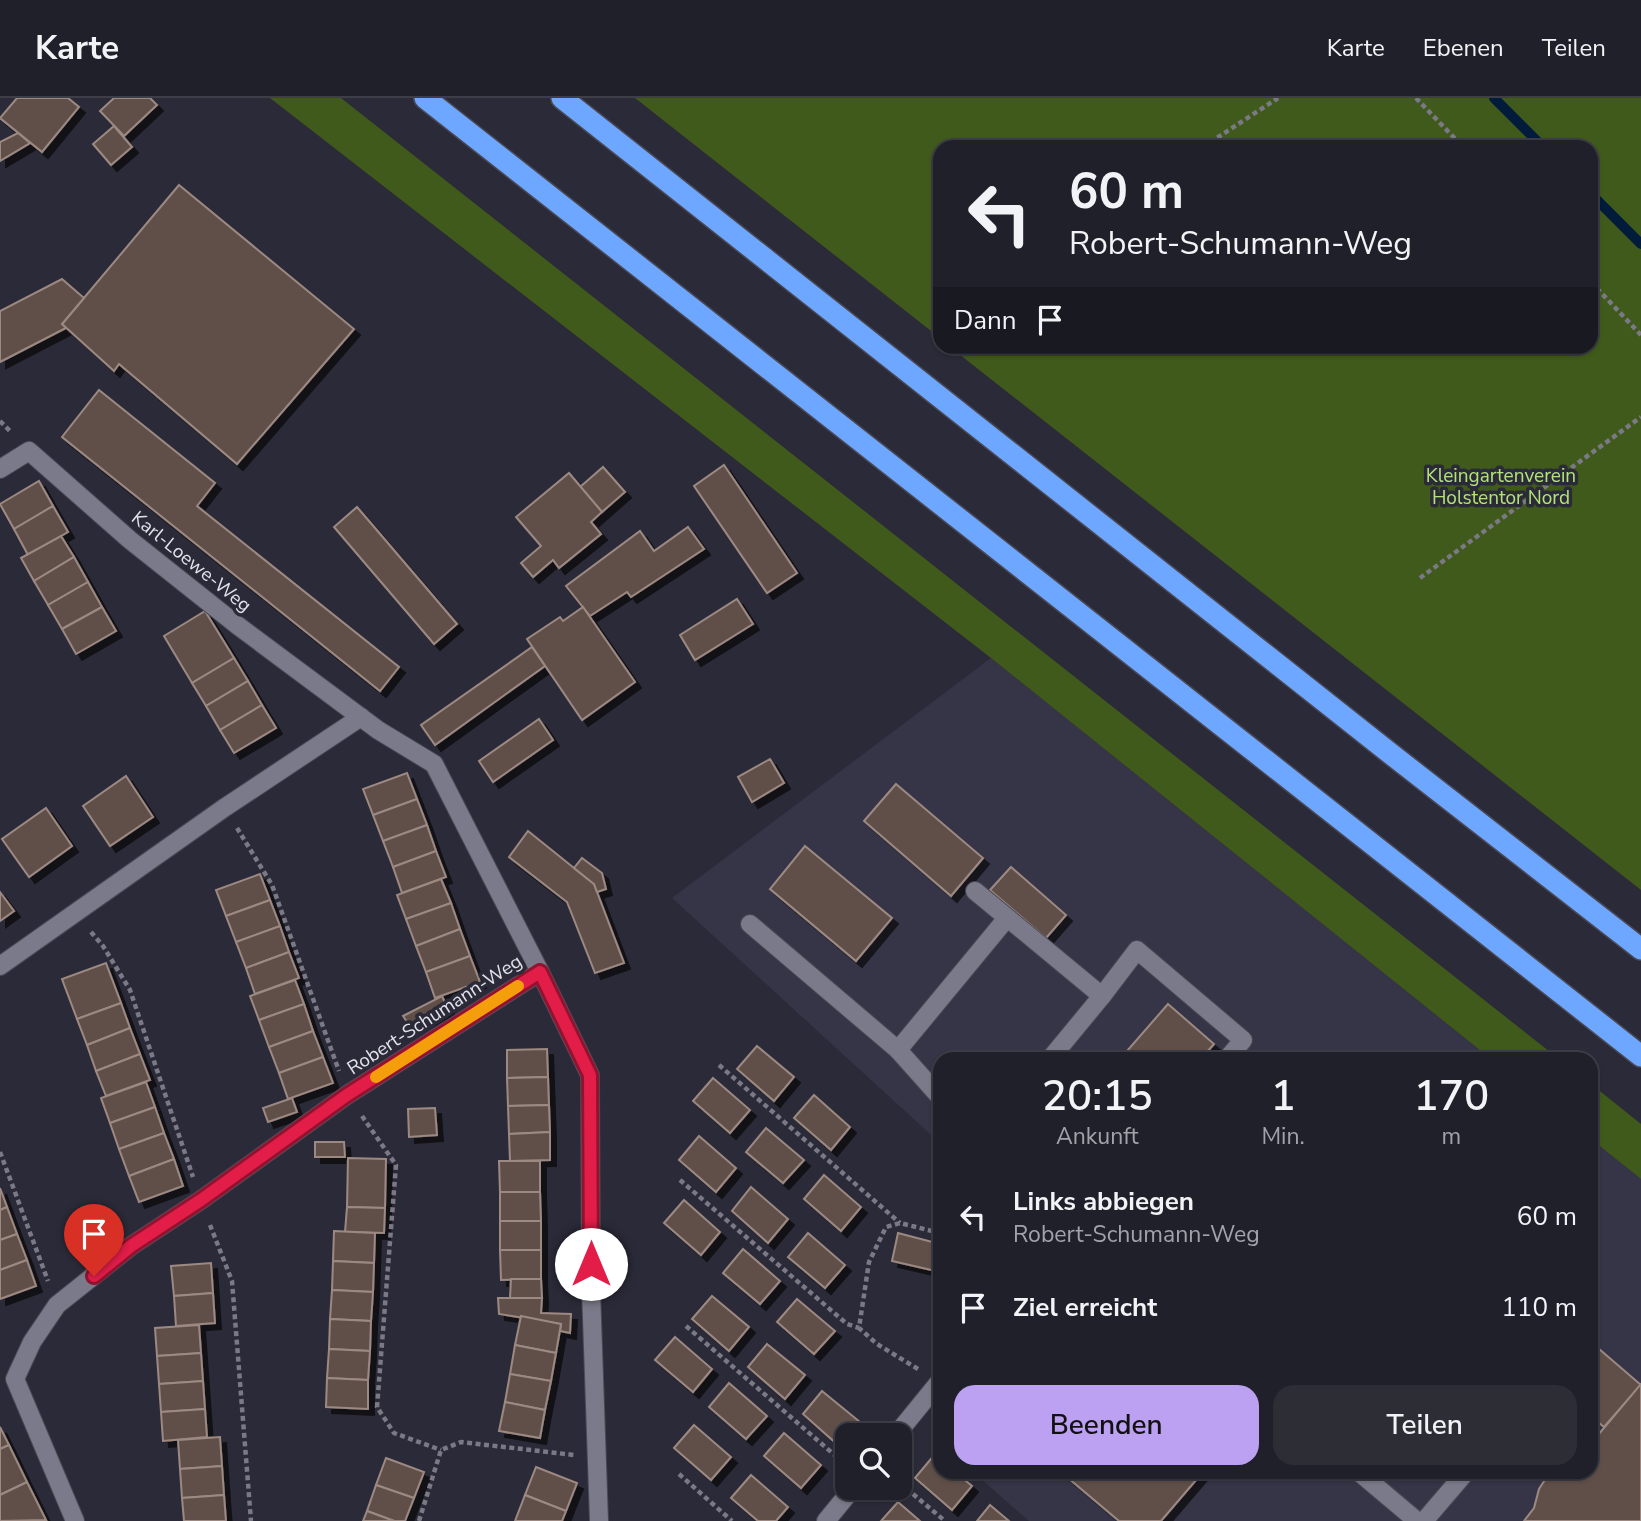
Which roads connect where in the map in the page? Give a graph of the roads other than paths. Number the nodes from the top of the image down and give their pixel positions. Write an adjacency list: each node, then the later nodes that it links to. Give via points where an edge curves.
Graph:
1 (425, 98): 15 (highway)
2 (562, 98): 8 (highway)
3 (0, 469): 4 (street, Karl-Loewe-Weg, via 29,451 131,540)
4 (361, 718): 9 (street); 10 (street, Karl-Loewe-Weg, via 434,764)
5 (975, 891): 6 (street)
6 (1007, 918): 11 (street); 12 (street)
7 (750, 924): 12 (street)
8 (1641, 948)
9 (0, 966)
10 (540, 972): 22 (street, Robert-Schumann-Weg, via 347,1095 131,1246 57,1305 15,1379); 23 (street, Robert-Schumann-Weg, via 590,1075)
11 (1102, 996): 13 (street); 14 (street, via 1137,950 1243,1040)
12 (898, 1050): 16 (street)
13 (1056, 1052)
14 (1233, 1052)
15 (1641, 1056)
16 (933, 1089)
17 (933, 1378): 18 (street)
18 (904, 1423)
19 (1367, 1479): 25 (street)
20 (1460, 1479): 26 (street)
21 (843, 1500): 24 (street)
22 (75, 1521)
23 (599, 1521)
24 (826, 1521)
25 (1418, 1521)
26 (1424, 1521)

